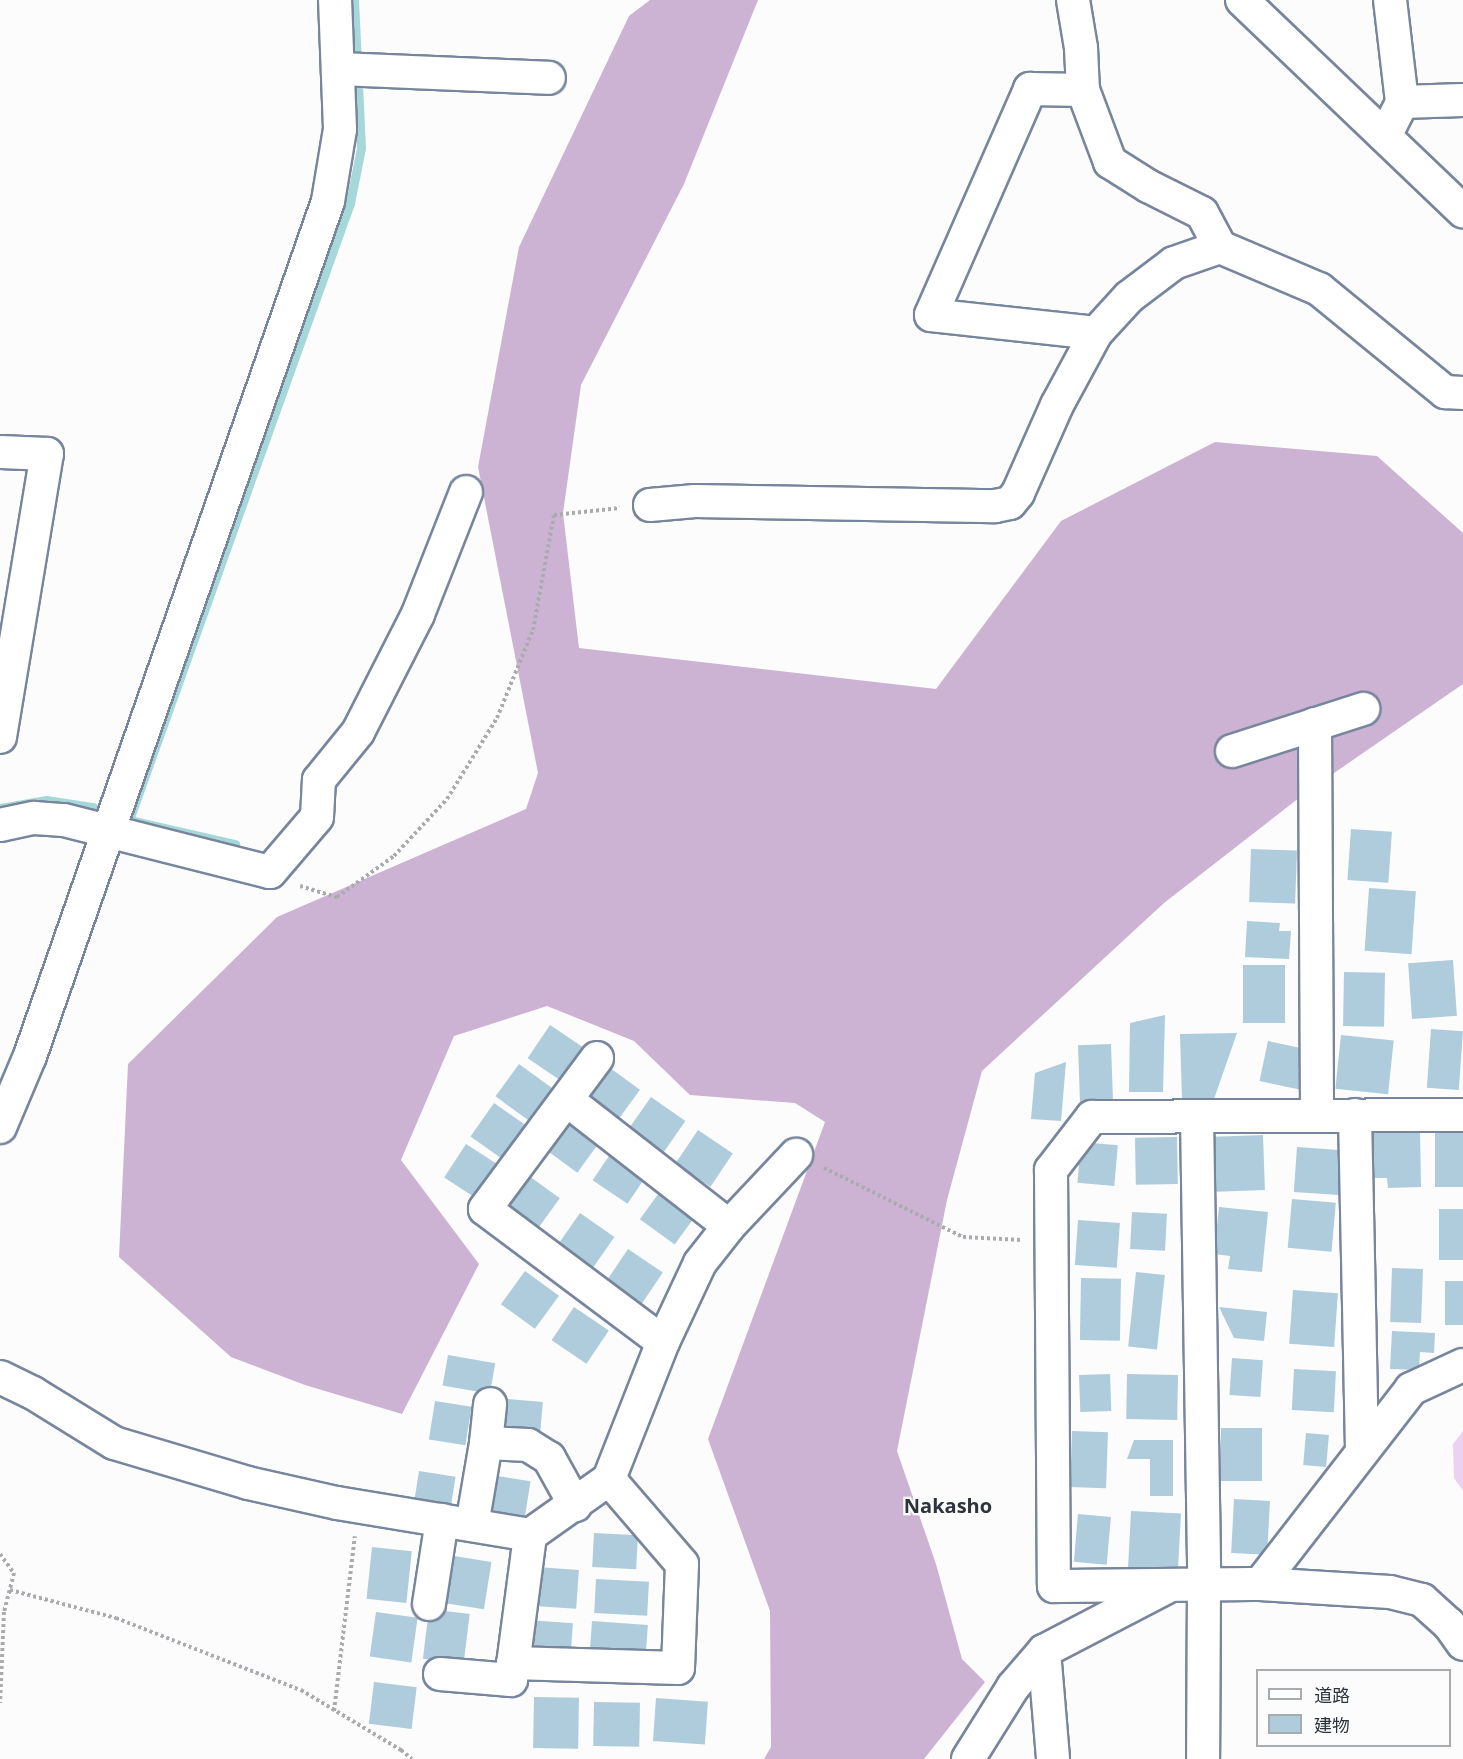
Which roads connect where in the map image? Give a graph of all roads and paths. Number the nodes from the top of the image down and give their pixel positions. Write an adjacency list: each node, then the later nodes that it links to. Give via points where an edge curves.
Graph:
1 (335, 0): 5 (street)
2 (1073, 0): 7 (street)
3 (1242, 0): 10 (street)
4 (1390, 0): 9 (street)
5 (351, 70): 6 (street); 23 (street, via 328,201)
6 (549, 78)
7 (1083, 90): 12 (street, via 1110,162 1202,213); 13 (street, via 1030,89 931,315)
8 (1463, 100): 9 (street)
9 (1402, 102): 10 (street)
10 (1385, 136): 11 (street)
11 (1463, 211)
12 (1220, 247): 13 (street, via 1173,264 1129,297); 14 (street, via 1320,289 1445,392)
13 (1096, 333): 17 (street, via 1010,503 995,506 695,501)
14 (1463, 393)
15 (1, 452): 20 (street, via 47,454)
16 (466, 492): 24 (street, via 418,614 358,732 319,780 317,817)
17 (650, 505): 24 (path, via 554,515 533,630 497,718 447,798 394,856 337,897 287,882)
18 (1363, 709): 19 (street)
19 (1315, 724): 21 (street); 27 (street)
20 (0, 737)
21 (1232, 751)
22 (0, 825): 23 (street, via 34,818 64,820)
23 (108, 833): 24 (street); 31 (street, via 30,1056)
24 (270, 872)
25 (597, 1058): 26 (street)
26 (567, 1100): 33 (street); 35 (street, via 485,1209)
27 (1317, 1115): 28 (street); 30 (street)
28 (1355, 1115): 29 (street); 40 (street)
29 (1463, 1115)
30 (1197, 1116): 34 (street, via 1092,1117 1051,1170); 50 (street)
31 (0, 1126)
32 (796, 1155): 33 (street); 34 (path, via 963,1237)
33 (729, 1226): 35 (street, via 700,1263)
34 (1052, 1241): 49 (street, via 1054,1586)
35 (663, 1342): 41 (street)
36 (1463, 1365): 40 (street, via 1411,1389)
37 (0, 1377): 43 (street, via 114,1443 248,1483)
38 (490, 1404): 39 (street)
39 (486, 1443): 42 (street, via 528,1445 549,1458); 45 (street)
40 (1362, 1451): 48 (street)
41 (609, 1479): 42 (street); 55 (street, via 682,1564 678,1668)
42 (575, 1505): 46 (street)
43 (359, 1506): 44 (street); 58 (path)
44 (441, 1520): 45 (street); 52 (street)
45 (472, 1525): 46 (street)
46 (530, 1534): 55 (street)
47 (0, 1554): 51 (path, via 14,1573)
48 (1260, 1584): 50 (street); 53 (street, via 1390,1592 1422,1600 1449,1624)
49 (1171, 1585): 50 (street); 54 (street)
50 (1204, 1585): 62 (street)
51 (10, 1590): 57 (path, via 4,1612); 58 (path, via 116,1618 301,1690)
52 (429, 1604)
53 (1463, 1644)
54 (1044, 1650): 60 (street, via 1013,1687); 61 (street)
55 (513, 1663): 56 (street, via 511,1680)
56 (440, 1674)
57 (0, 1702)
58 (334, 1711): 59 (path)
59 (412, 1759)
60 (968, 1759)
61 (1053, 1759)
62 (1203, 1759)

